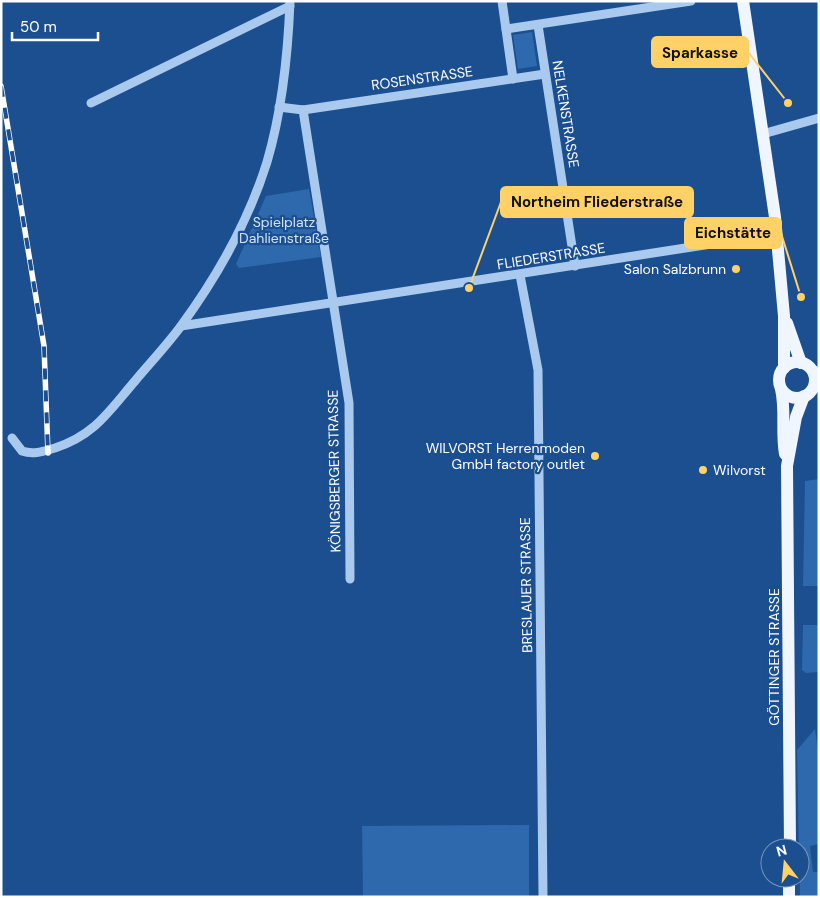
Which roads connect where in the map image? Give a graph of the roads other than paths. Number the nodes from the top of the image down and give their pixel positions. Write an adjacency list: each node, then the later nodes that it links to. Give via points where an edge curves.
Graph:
1 (502, 1): 6 (street)
2 (691, 1): 5 (street)
3 (743, 1): 13 (main road, GÖTTINGER STRASSE)
4 (290, 4): 9 (street); 10 (street)
5 (538, 25): 6 (street); 7 (street, NELKENSTRASSE)
6 (506, 29): 8 (street)
7 (545, 74): 8 (street, ROSENSTRASSE); 15 (street, NELKENSTRASSE)
8 (513, 79): 11 (street, ROSENSTRASSE)
9 (91, 102)
10 (279, 106): 11 (street, ROSENSTRASSE); 19 (street, via 257,190 224,258)
11 (303, 110): 17 (street, KÖNIGSBERGER STRASSE)
12 (819, 118): 13 (street)
13 (763, 134): 14 (main road, GÖTTINGER STRASSE)
14 (776, 234): 15 (street, FLIEDERSTRASSE); 18 (main road, GÖTTINGER STRASSE)
15 (575, 266): 16 (street, FLIEDERSTRASSE)
16 (520, 275): 17 (street, FLIEDERSTRASSE); 28 (street, BRESLAUER STRASSE, via 538,370)
17 (334, 304): 19 (street, FLIEDERSTRASSE); 26 (street, KÖNIGSBERGER STRASSE, via 349,403)
18 (784, 316): 20 (main road, GÖTTINGER STRASSE); 21 (main road, GÖTTINGER STRASSE)
19 (181, 326): 24 (street, via 85,436 35,453 22,451)
20 (784, 368): 21 (main road, via 792,363); 22 (main road, GÖTTINGER STRASSE, via 779,380)
21 (810, 368): 23 (main road, GÖTTINGER STRASSE, via 815,377)
22 (781, 389): 23 (main road, via 791,397); 25 (main road, GÖTTINGER STRASSE)
23 (811, 391): 25 (main road, GÖTTINGER STRASSE, via 796,417)
24 (12, 438)
25 (787, 466): 27 (main road, GÖTTINGER STRASSE)
26 (350, 579)
27 (790, 838)
28 (543, 897)

